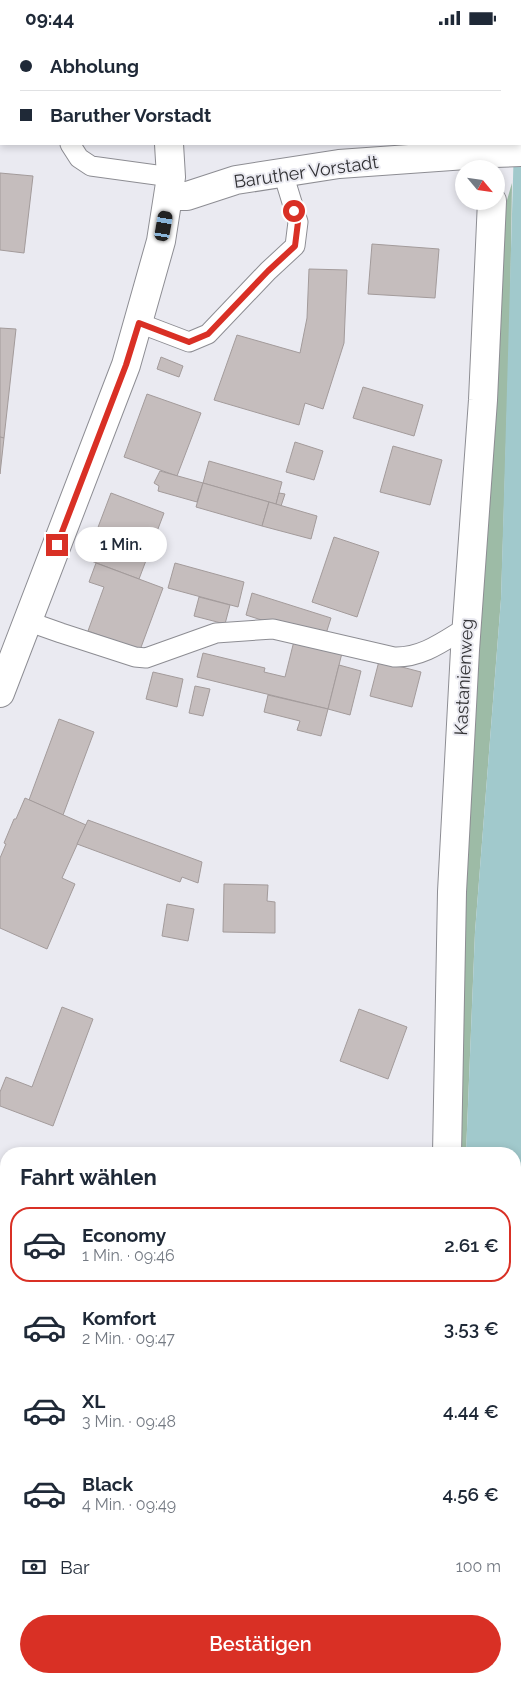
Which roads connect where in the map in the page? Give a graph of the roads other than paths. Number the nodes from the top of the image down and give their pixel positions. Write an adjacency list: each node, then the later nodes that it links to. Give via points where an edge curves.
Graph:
1 (71, 145): 5 (lane, via 91,166)
2 (169, 145): 5 (street)
3 (505, 157): 4 (street, Baruther Vorstadt, via 339,164)
4 (283, 173): 5 (street, Baruther Vorstadt, via 236,180 187,196); 7 (lane, via 298,222 295,246 208,334 189,342)
5 (170, 187): 7 (street, via 161,241)
6 (492, 210): 9 (street, Kastanienweg, via 483,400)
7 (139, 323): 8 (street)
8 (28, 621): 9 (lane, via 134,657 146,657 216,633 273,629 405,657 436,646); 10 (street)
9 (467, 627): 11 (street, Kastanienweg, via 452,892)
10 (0, 693)
11 (447, 1147)

